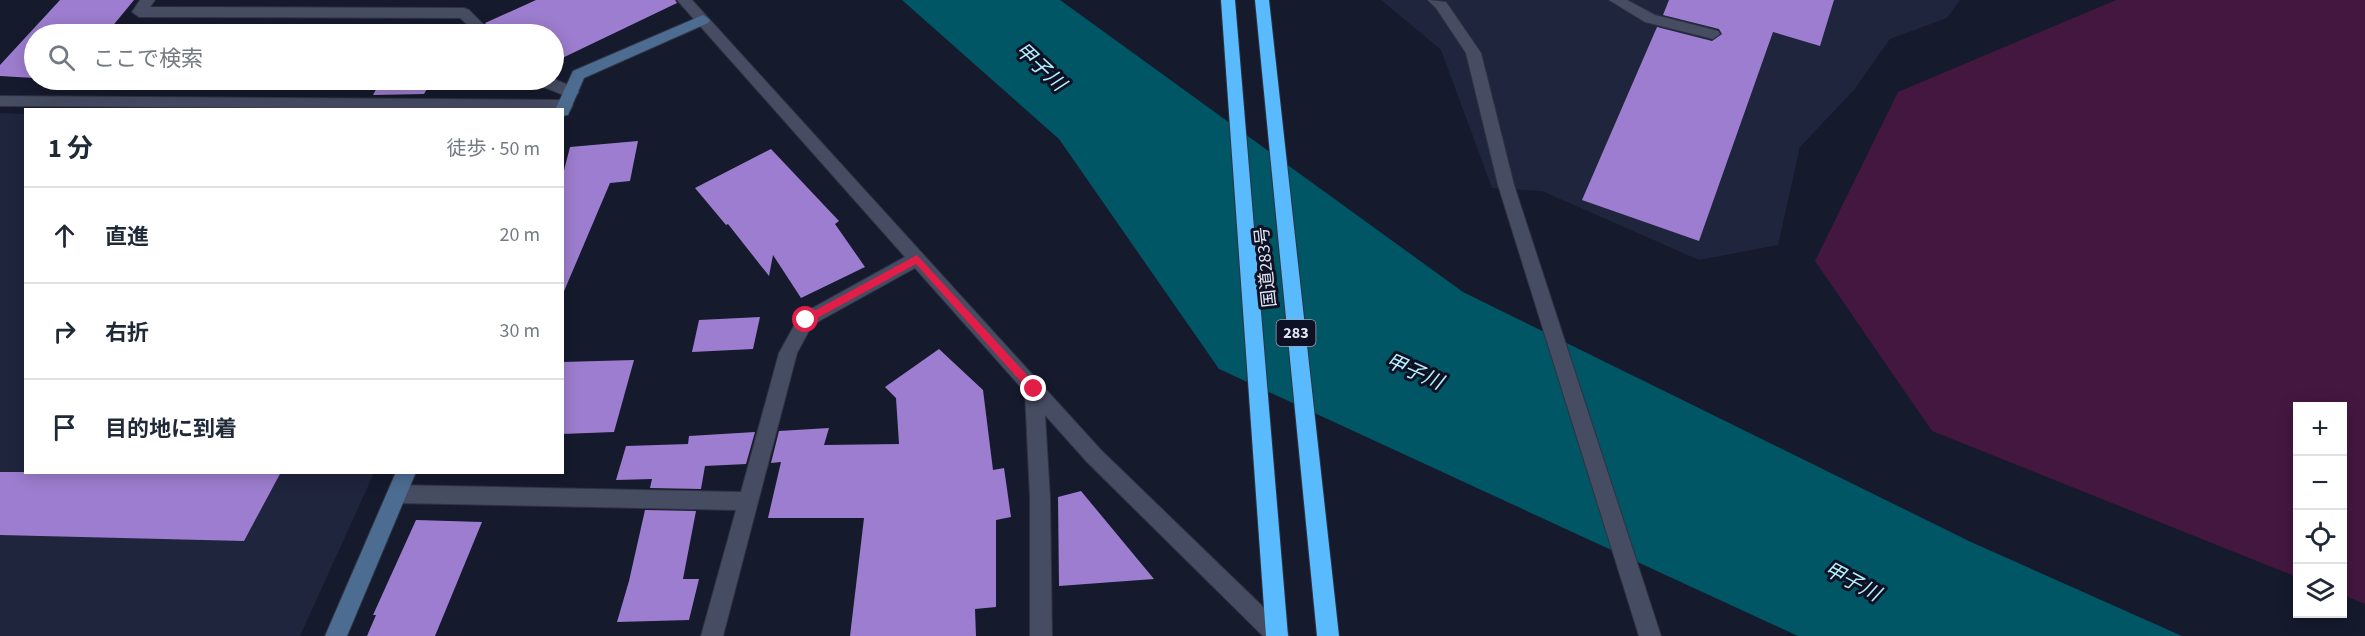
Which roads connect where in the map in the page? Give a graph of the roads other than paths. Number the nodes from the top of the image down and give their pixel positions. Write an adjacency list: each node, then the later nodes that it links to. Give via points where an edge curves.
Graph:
1 (148, 0): 8 (street, via 139,12)
2 (448, 0): 8 (street)
3 (684, 0): 9 (street)
4 (1228, 0): 24 (highway, 国道283号 / 283)
5 (1262, 0): 20 (highway, 国道283号 / 283)
6 (1435, 0): 25 (street, via 1473,53 1506,184)
7 (1616, 0): 11 (street, via 1650,19)
8 (464, 13): 10 (street)
9 (703, 20): 14 (street, via 578,75); 15 (street)
10 (476, 24)
11 (1713, 34)
12 (552, 90): 14 (street)
13 (0, 101): 14 (street)
14 (566, 103)
15 (917, 259): 16 (street); 19 (street, via 806,320 788,353)
16 (1034, 389): 23 (street); 24 (street, via 1094,456)
17 (405, 474): 18 (street)
18 (397, 494): 19 (street); 21 (street)
19 (747, 501): 22 (street)
20 (1327, 631)
21 (336, 636)
22 (712, 636)
23 (1041, 636)
24 (1278, 636)
25 (1650, 636)

